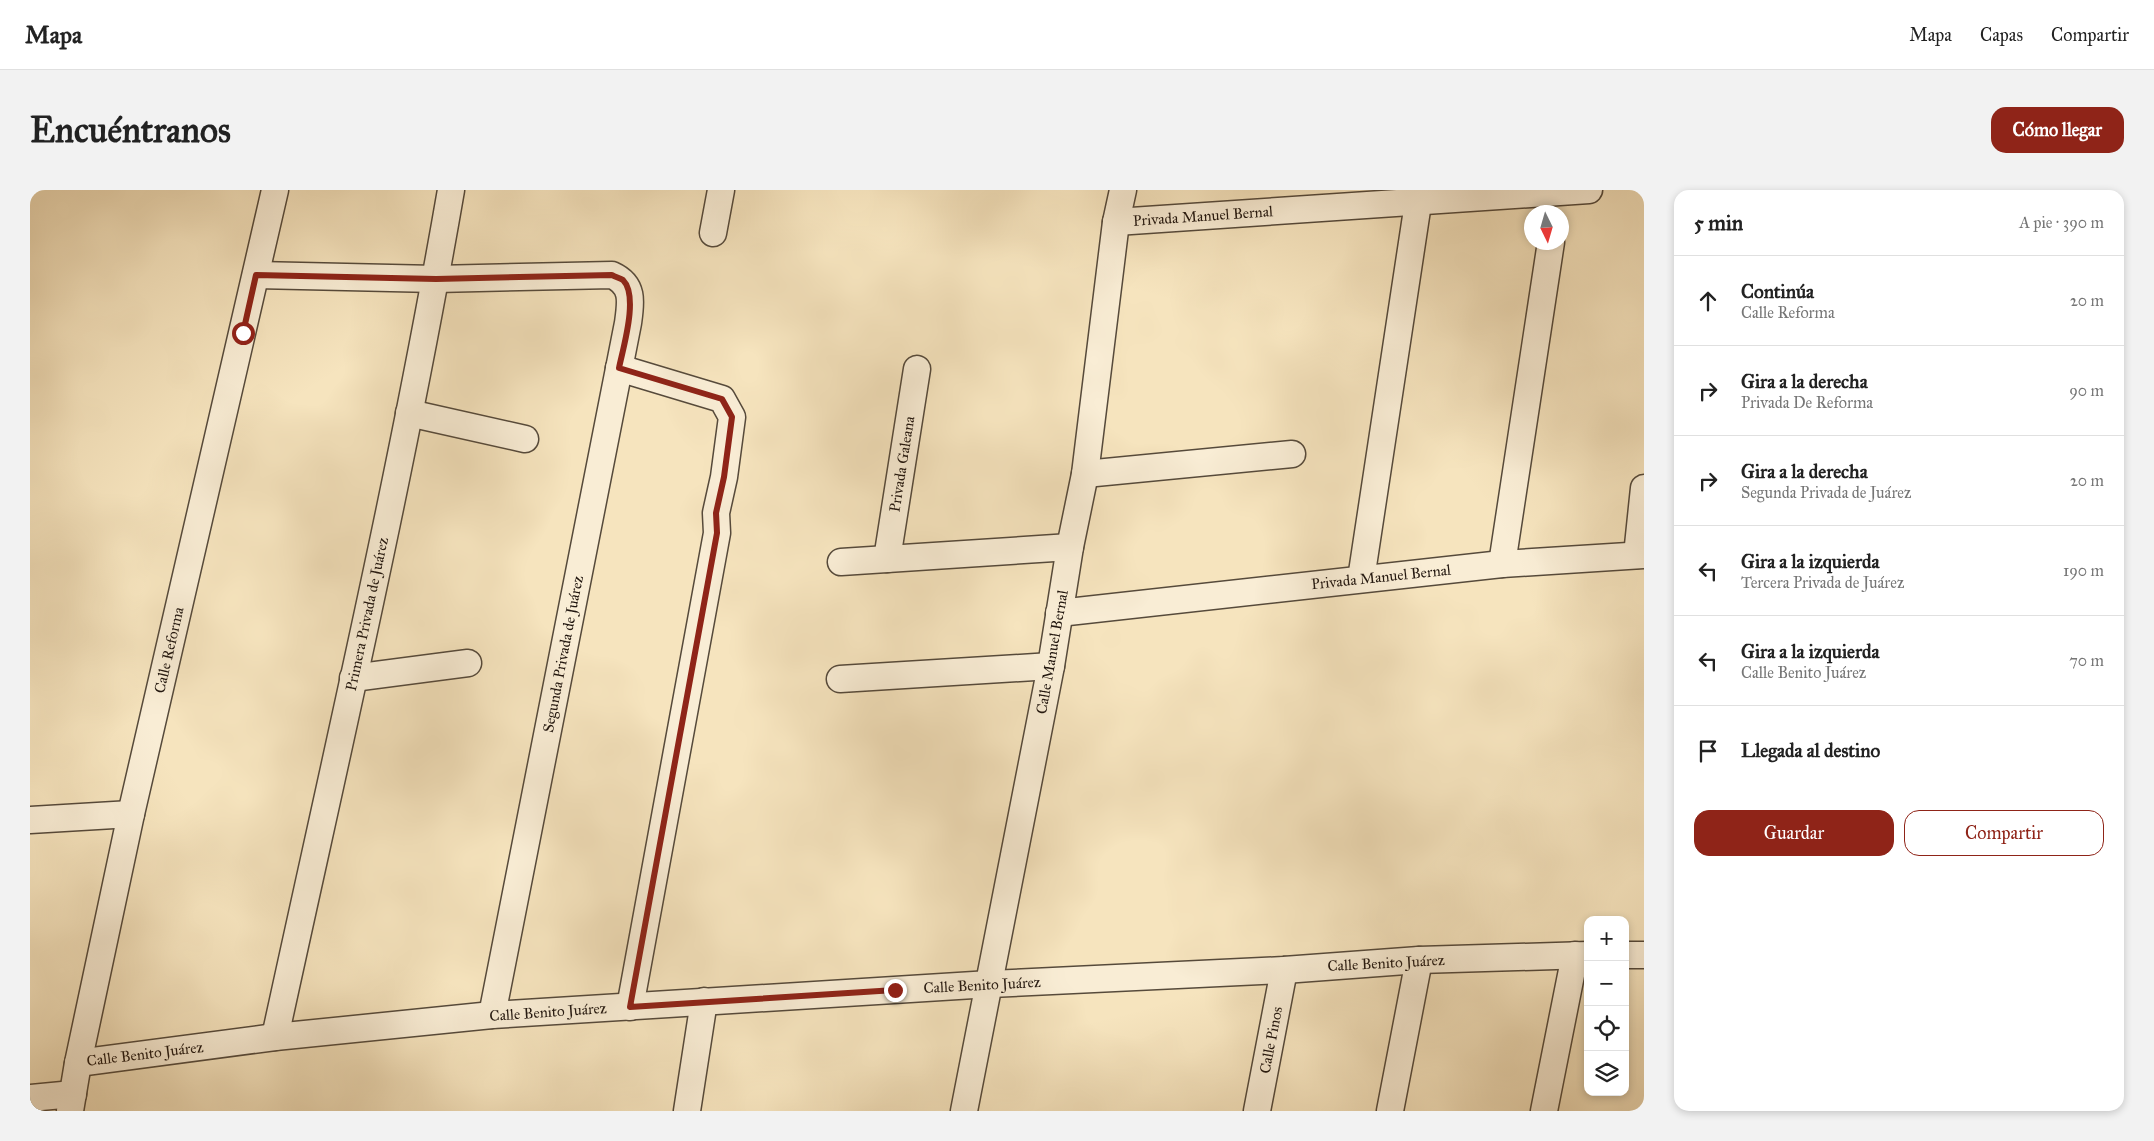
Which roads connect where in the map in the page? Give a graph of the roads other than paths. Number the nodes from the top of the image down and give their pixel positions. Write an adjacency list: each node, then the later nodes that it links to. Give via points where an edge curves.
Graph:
1 (275, 190): 11 (street, Calle Reforma)
2 (451, 190): 12 (street, Primera Privada de Juárez)
3 (720, 190): 9 (street)
4 (1123, 190): 8 (street, Calle Manuel Bernal)
5 (1589, 190): 7 (street, Privada Manuel Bernal)
6 (1419, 196): 7 (street, Privada Manuel Bernal); 8 (street, Privada Manuel Bernal); 25 (street)
7 (1557, 202)
8 (1116, 222): 18 (street, Calle Manuel Bernal)
9 (713, 233)
10 (1550, 250): 24 (street)
11 (256, 275): 12 (street); 31 (street, Calle Reforma)
12 (436, 279): 13 (street, Segunda Privada de Juárez, via 612,275 623,280 629,292 629,314); 15 (street, Primera Privada de Juárez)
13 (619, 368): 40 (street, via 722,399 732,417 716,513 717,533); 41 (street, Segunda Privada de Juárez)
14 (917, 369): 22 (street, Privada Galeana)
15 (409, 413): 16 (street); 29 (street, Primera Privada de Juárez)
16 (526, 439)
17 (1292, 454): 18 (street)
18 (1085, 474): 20 (street, Calle Manuel Bernal)
19 (1644, 488): 21 (street, Privada Manuel Bernal)
20 (1070, 547): 22 (street); 26 (street, Calle Manuel Bernal)
21 (1641, 555): 24 (street, Privada Manuel Bernal)
22 (887, 559): 23 (street)
23 (841, 562)
24 (1502, 564): 25 (street, Privada Manuel Bernal)
25 (1361, 579): 26 (street, Privada Manuel Bernal)
26 (1059, 613): 28 (street, Calle Manuel Bernal)
27 (468, 663): 29 (street)
28 (1051, 666): 30 (street); 38 (street, Calle Manuel Bernal)
29 (353, 678): 42 (street, Primera Privada de Juárez)
30 (840, 679)
31 (131, 814): 32 (street); 43 (street, Calle Reforma)
32 (30, 820)
33 (1582, 955): 36 (street, Calle Benito Juárez); 50 (street)
34 (1629, 955): 35 (street)
35 (1644, 955)
36 (1419, 960): 37 (street, Calle Benito Juárez); 49 (street)
37 (1284, 970): 38 (street, Calle Benito Juárez); 48 (street, Calle Pinos)
38 (990, 984): 39 (street, Calle Benito Juárez); 47 (street, Calle Manuel Bernal)
39 (704, 1001): 40 (street, Calle Benito Juárez); 46 (street)
40 (630, 1007): 41 (street, Calle Benito Juárez)
41 (492, 1015): 42 (street, Calle Benito Juárez)
42 (275, 1037): 43 (street, Calle Benito Juárez)
43 (78, 1063): 45 (street, Calle Reforma)
44 (30, 1098): 45 (street)
45 (71, 1103)
46 (687, 1111)
47 (964, 1111)
48 (1257, 1111)
49 (1390, 1111)
50 (1544, 1111)

